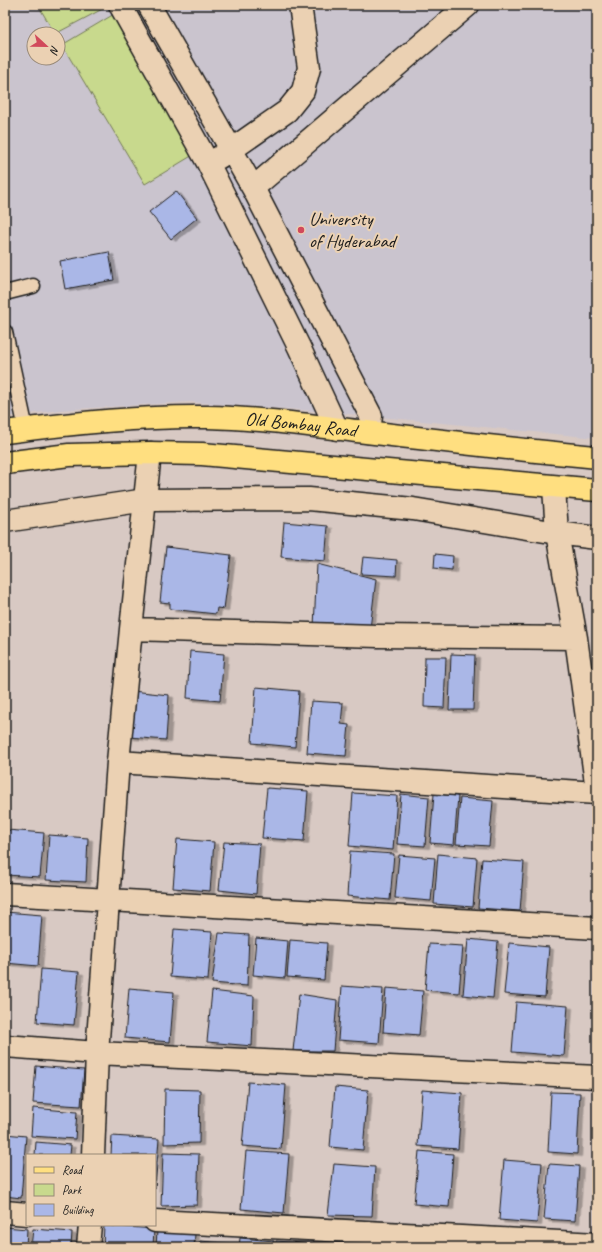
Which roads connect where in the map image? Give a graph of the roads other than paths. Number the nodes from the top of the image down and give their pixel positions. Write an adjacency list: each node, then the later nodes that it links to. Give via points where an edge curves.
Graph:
1 (120, 5): 6 (street)
2 (148, 5): 5 (street)
3 (300, 5): 5 (street, via 310,68 303,91 287,111)
4 (468, 5): 7 (street)
5 (231, 150): 6 (street); 7 (street)
6 (208, 163): 11 (street)
7 (253, 188): 13 (street, via 371,416)
8 (33, 286): 9 (lane)
9 (5, 293)
10 (5, 332): 12 (lane)
11 (337, 429): 12 (main road, Old Bombay Road, via 207,417 72,423); 13 (main road, Old Bombay Road)
12 (15, 430)
13 (369, 432): 15 (main road, Old Bombay Road)
14 (150, 453): 16 (main road, Old Bombay Road, via 69,455); 17 (main road, Old Bombay Road, via 202,454); 19 (street)
15 (597, 457)
16 (5, 463)
17 (554, 487): 18 (main road, Old Bombay Road); 21 (street)
18 (597, 490)
19 (146, 500): 20 (street); 21 (street, via 309,500 414,509); 23 (street)
20 (5, 521)
21 (557, 533): 22 (street); 24 (street)
22 (597, 538)
23 (131, 629): 24 (street, via 378,636); 26 (street)
24 (576, 638): 25 (street)
25 (589, 674): 27 (street)
26 (118, 762): 28 (street); 30 (street)
27 (597, 790)
28 (597, 793)
29 (5, 894): 30 (street)
30 (109, 900): 31 (street); 33 (street)
31 (597, 928)
32 (5, 1046): 33 (street)
33 (97, 1053): 34 (street); 35 (street)
34 (597, 1077)
35 (93, 1154)
36 (5, 1212): 37 (street)
37 (26, 1214)
38 (156, 1221): 40 (street)
39 (90, 1226): 41 (street)
40 (597, 1244)
41 (88, 1247)

